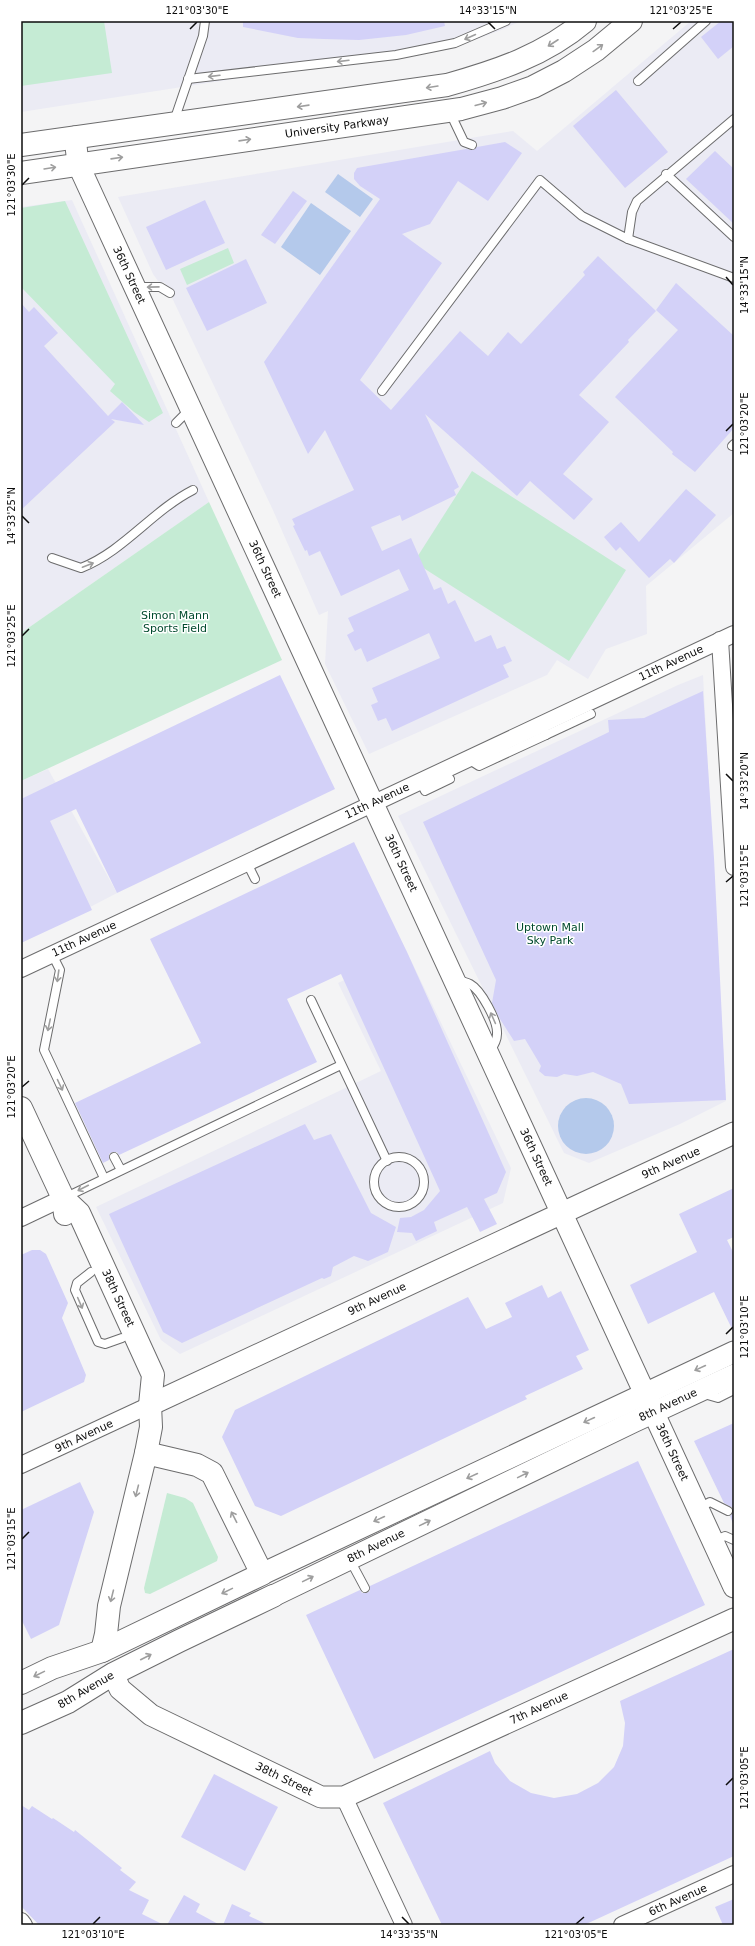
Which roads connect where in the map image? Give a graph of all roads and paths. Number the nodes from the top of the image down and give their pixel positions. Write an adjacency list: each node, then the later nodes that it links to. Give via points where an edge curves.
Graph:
1 (205, 21): 6 (lane, via 204,36)
2 (506, 21): 6 (lane, one-way to 6, via 455,43 396,54)
3 (585, 21): 10 (main road, one-way to 10, via 546,48 514,64 447,85)
4 (631, 21): 14 (main road, University Parkway, one-way to 4, via 460,109 502,98 545,80 596,50)
5 (706, 21): 7 (lane)
6 (188, 79): 10 (lane)
7 (638, 81)
8 (734, 119): 16 (lane)
9 (454, 121): 13 (lane, via 464,142)
10 (173, 124): 11 (main road)
11 (75, 137): 12 (main road); 14 (street, 36th Street)
12 (21, 145)
13 (472, 145)
14 (78, 164): 15 (main road, University Parkway, one-way to 14); 20 (street, 36th Street)
15 (21, 173)
16 (666, 174): 17 (lane); 18 (lane, via 637,201 632,212)
17 (734, 237)
18 (628, 239): 19 (lane); 22 (lane, via 582,216 540,180)
19 (734, 278)
20 (135, 287): 21 (lane, one-way to 20, via 160,286); 30 (street, 36th Street, via 184,415)
21 (170, 293)
22 (382, 391)
23 (193, 490): 24 (lane, one-way to 23, via 81,568 97,562 178,498)
24 (52, 558)
25 (727, 637): 27 (street, 11th Avenue); 32 (street)
26 (591, 714): 27 (lane)
27 (544, 729): 29 (street, 11th Avenue)
28 (450, 779): 29 (lane, via 425,791)
29 (420, 781): 30 (street, 11th Avenue)
30 (373, 803): 31 (street, 11th Avenue); 45 (street, 36th Street)
31 (247, 863): 33 (lane); 34 (street, 11th Avenue)
32 (734, 867)
33 (255, 880)
34 (52, 954): 35 (street, 11th Avenue); 43 (lane, one-way to 43, via 60,970 44,1050)
35 (21, 969)
36 (311, 1000): 37 (lane)
37 (341, 1065): 41 (lane); 42 (lane)
38 (21, 1108): 44 (main road, 38th Street)
39 (734, 1133): 45 (street, 9th Avenue)
40 (114, 1157): 42 (lane)
41 (387, 1160): 41 (lane, via 377,1170 374,1184 376,1191 380,1198 391,1206 411,1205 421,1196 424,1189 425,1182 420,1168 409,1159)
42 (121, 1170): 43 (lane)
43 (104, 1178): 44 (lane, one-way to 44)
44 (63, 1198): 46 (street); 52 (main road, 38th Street, one-way to 52, via 66,1219 142,1380); 52 (main road, 38th Street, via 79,1213 153,1375)
45 (562, 1213): 51 (street, 36th Street); 52 (street, 9th Avenue)
46 (21, 1218)
47 (734, 1352): 51 (street, 8th Avenue, one-way to 51)
48 (734, 1375): 50 (street, 8th Avenue)
49 (734, 1390): 50 (lane, via 718,1398)
50 (697, 1392): 51 (street, 8th Avenue)
51 (649, 1403): 55 (street, 36th Street); 59 (street, 8th Avenue, one-way to 51); 61 (street, 8th Avenue, one-way to 61)
52 (150, 1405): 53 (main road, 38th Street, via 151,1427); 54 (street, 9th Avenue)
53 (146, 1453): 61 (main road, one-way to 53, via 212,1473 198,1464); 66 (main road, 38th Street, one-way to 66, via 109,1606)
54 (21, 1465)
55 (698, 1508): 56 (lane, via 710,1502); 58 (street, 36th Street)
56 (728, 1511)
57 (734, 1540): 58 (lane, via 725,1536)
58 (713, 1541): 60 (street, 36th Street)
59 (349, 1559): 63 (lane); 64 (street, 8th Avenue, one-way to 59)
60 (730, 1565): 62 (street, 36th Street)
61 (262, 1574): 66 (main road, 8th Avenue, one-way to 66)
62 (734, 1587)
63 (365, 1588)
64 (273, 1596): 67 (main road, 8th Avenue, one-way to 64)
65 (734, 1619): 72 (street, 7th Avenue)
66 (102, 1651): 68 (main road, 8th Avenue, one-way to 68, via 52,1668); 69 (main road, via 73,1673)
67 (113, 1674): 70 (main road, via 77,1684); 71 (main road, 8th Avenue, via 68,1702); 72 (street, 38th Street, via 120,1689 150,1715 321,1798)
68 (21, 1683)
69 (21, 1699)
70 (21, 1710)
71 (21, 1723)
72 (344, 1797): 76 (street)
73 (734, 1874): 77 (street, 6th Avenue)
74 (21, 1921): 75 (street)
75 (24, 1925)
76 (404, 1925)
77 (622, 1925)

